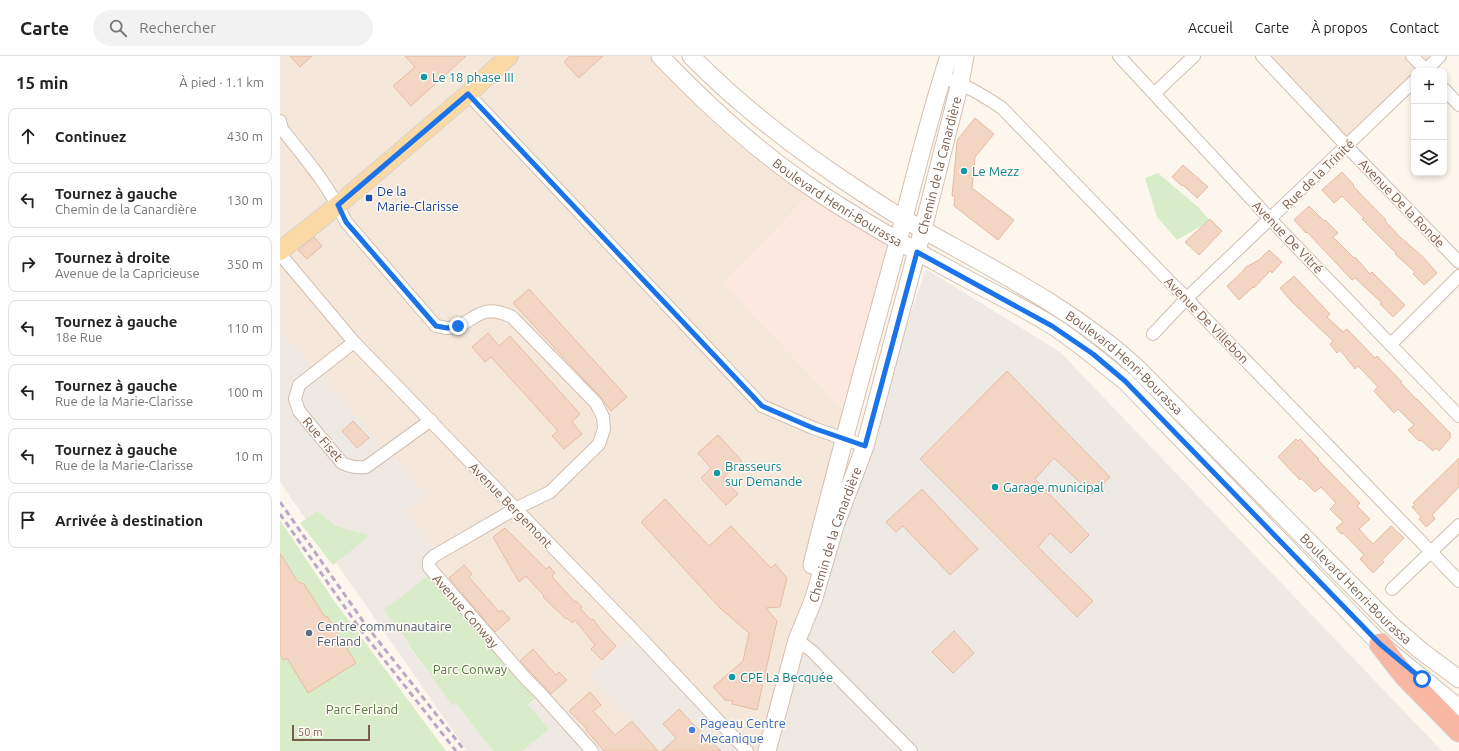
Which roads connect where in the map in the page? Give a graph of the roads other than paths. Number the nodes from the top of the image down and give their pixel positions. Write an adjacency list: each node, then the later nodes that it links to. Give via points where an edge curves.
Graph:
1 (508, 56): 18 (main road)
2 (660, 56): 26 (main road, Boulevard Henri-Bourassa, via 699,97 776,163 820,194)
3 (691, 56): 23 (main road, Boulevard Henri-Bourassa, via 713,78 809,157)
4 (949, 56): 13 (main road, Chemin de la Canardière)
5 (965, 56): 14 (main road, Chemin de la Canardière)
6 (1119, 56): 17 (street, Avenue De Vitré)
7 (1194, 56): 17 (street)
8 (1262, 56): 21 (street, Avenue De la Ronde)
9 (1412, 56): 11 (street)
10 (1440, 56): 12 (street)
11 (1423, 68)
12 (1429, 68)
13 (942, 77): 14 (street, Avenue De Villebon); 23 (main road, Chemin de la Canardière)
14 (960, 83): 25 (main road, Chemin de la Canardière); 32 (street, Avenue De Villebon, via 1002,108)
15 (1411, 84): 21 (street, Rue de la Trinité)
16 (1447, 92): 19 (street)
17 (1155, 93): 24 (street, Avenue De Vitré)
18 (468, 94): 22 (main road); 38 (street, via 762,406)
19 (1459, 105)
20 (280, 121): 22 (street, via 282,128)
21 (1347, 146): 24 (street, Rue de la Trinité); 30 (street, Avenue De la Ronde)
22 (338, 205): 27 (main road); 40 (street, via 346,222 436,326 458,326 478,313 502,312 512,317 596,404 603,417 604,429 599,444 550,492)
23 (904, 219): 25 (main road, Boulevard Henri-Bourassa); 26 (main road, Chemin de la Canardière)
24 (1270, 219): 32 (street, Rue de la Trinité); 35 (street, Avenue De Vitré)
25 (923, 229): 28 (main road, Chemin de la Canardière); 47 (main road, Boulevard Henri-Bourassa, via 1050,302 1114,347 1391,625)
26 (898, 240): 28 (main road, Boulevard Henri-Bourassa); 38 (main road, Chemin de la Canardière)
27 (280, 251)
28 (917, 252): 39 (main road, Chemin de la Canardière); 46 (main road, Boulevard Henri-Bourassa, via 1052,326 1093,354 1125,381)
29 (280, 254): 34 (street, Avenue Bergemont)
30 (1459, 262)
31 (1459, 276): 35 (street)
32 (1187, 298): 33 (street, Rue de la Trinité); 42 (street, Avenue De Villebon)
33 (1152, 334)
34 (354, 342): 37 (street, Avenue Bergemont); 37 (street, Rue Fiset, via 299,385 295,399 299,411 342,462 350,467 366,467)
35 (1391, 344): 36 (street, Avenue De Vitré)
36 (1459, 416)
37 (431, 420): 40 (street, Avenue Bergemont)
38 (844, 440): 39 (street); 45 (main road, Chemin de la Canardière, via 804,598)
39 (865, 446): 45 (main road, Chemin de la Canardière, via 835,526 813,601)
40 (515, 509): 50 (street, Avenue Conway, via 434,556 429,561 429,567); 51 (street, Avenue Bergemont)
41 (1459, 525): 42 (street)
42 (1431, 552): 43 (street, Avenue De Villebon); 44 (street)
43 (1459, 581)
44 (1392, 589)
45 (797, 640): 52 (main road, Chemin de la Canardière); 53 (street, via 812,651)
46 (1380, 644): 48 (main road, Boulevard Henri-Bourassa); 49 (highway, via 1405,676)
47 (1459, 679)
48 (1459, 708)
49 (1459, 731)
50 (592, 751)
51 (747, 751)
52 (768, 751)
53 (911, 751)

